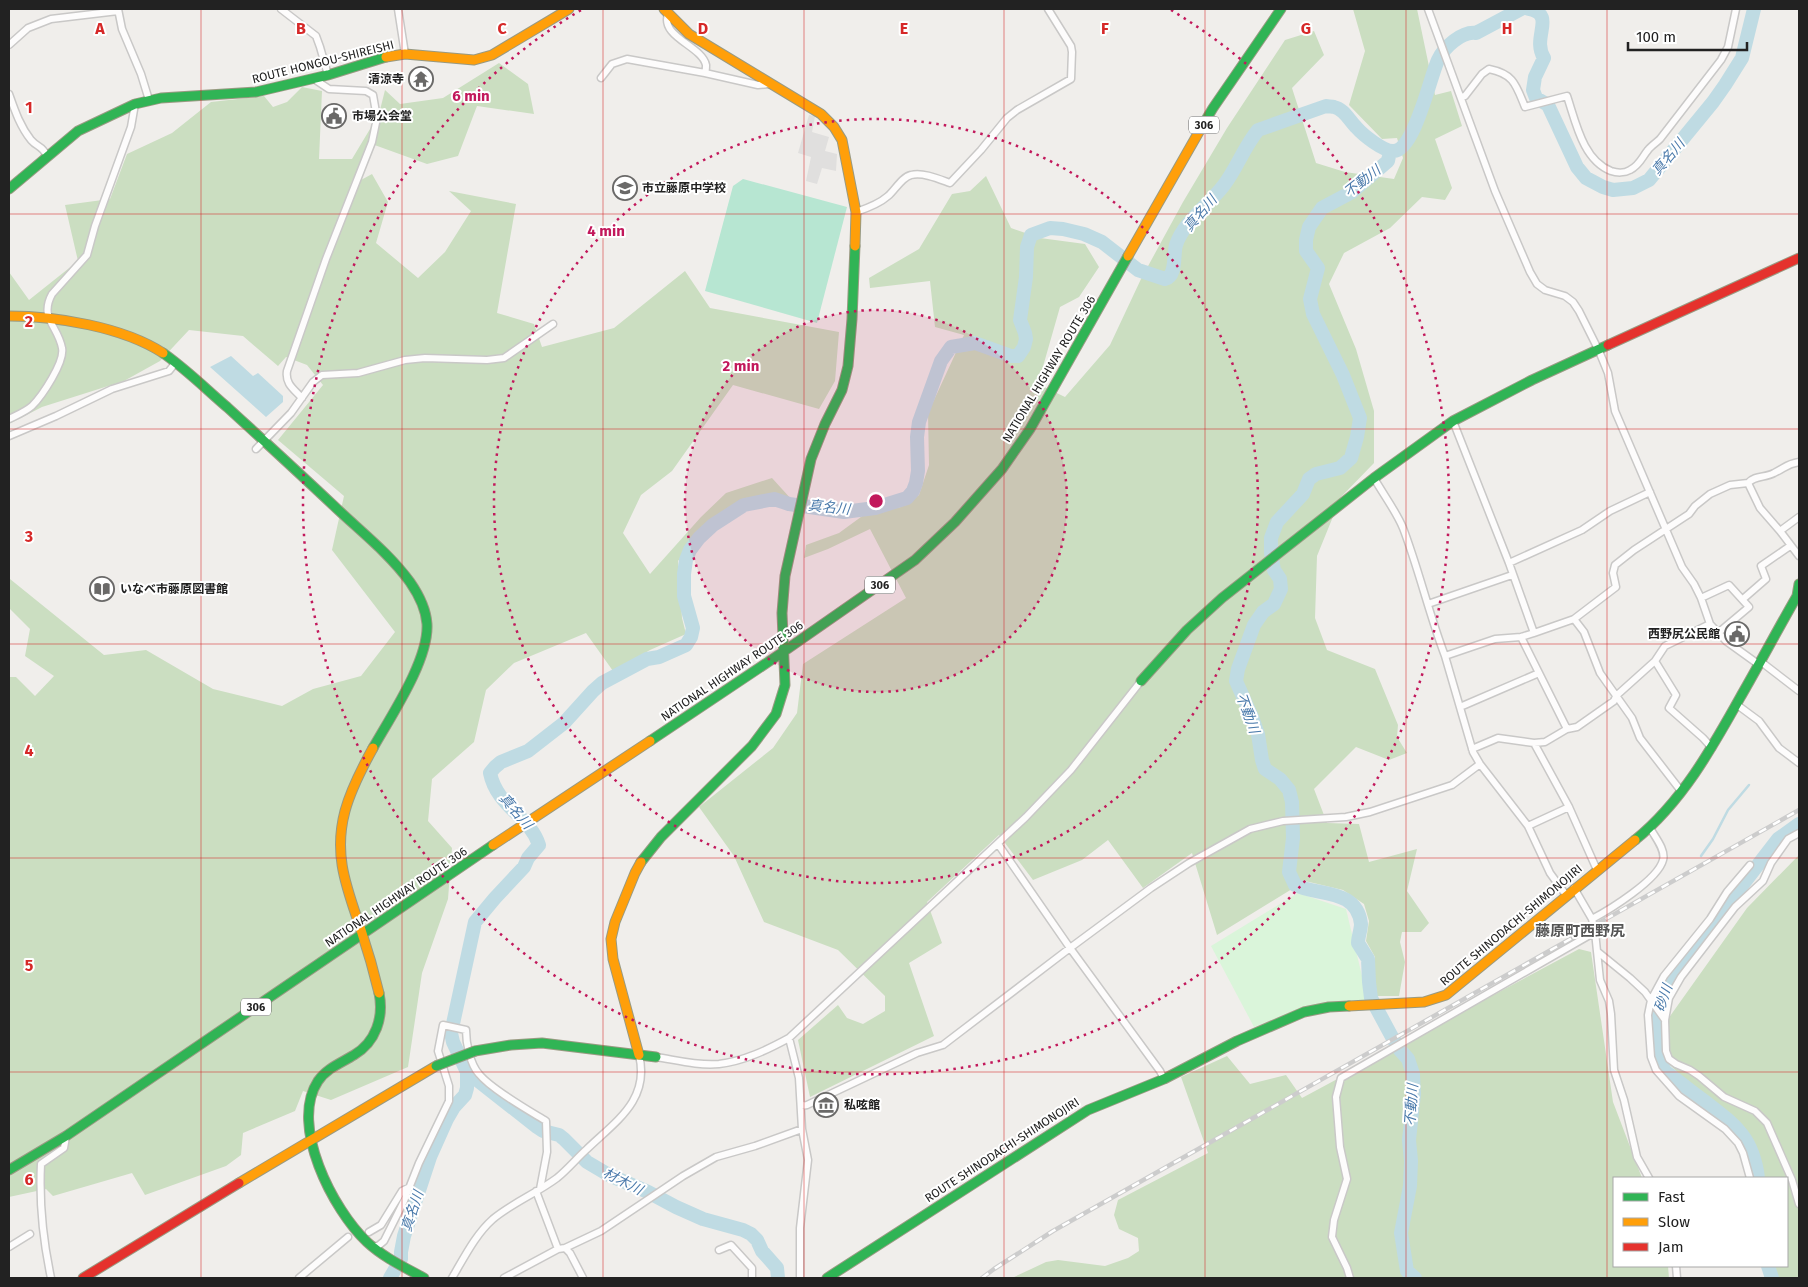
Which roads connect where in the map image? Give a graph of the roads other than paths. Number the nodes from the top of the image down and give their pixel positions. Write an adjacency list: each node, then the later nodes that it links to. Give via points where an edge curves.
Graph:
1 (281, 9): 13 (street, via 316,36)
2 (398, 9): 11 (street)
3 (568, 9): 11 (main road, ROUTE HONGOU-SHIREISHI, via 492,55 474,60)
4 (1048, 9): 23 (street, via 1071,46 1071,79 1007,118 950,183 911,175 886,198)
5 (1282, 9): 56 (main road, NATIONAL HIGHWAY ROUTE 306 / 306, via 1213,108 1030,429 996,476 916,560)
6 (1428, 9): 18 (street)
7 (1736, 9): 18 (street, via 1728,47 1721,60 1641,162 1629,171 1616,173 1602,167 1591,156 1579,133 1567,96 1525,107 1511,78 1489,69)
8 (118, 10): 10 (street, via 51,19 28,28); 19 (street, via 122,30)
9 (666, 11): 12 (street, via 668,28 701,58 706,65); 16 (main road, via 689,34)
10 (9, 45)
11 (405, 54): 13 (main road, ROUTE HONGOU-SHIREISHI, via 384,57)
12 (706, 74): 14 (street, via 627,59 612,64); 16 (street, via 758,85)
13 (328, 75): 15 (main road, ROUTE HONGOU-SHIREISHI)
14 (601, 78)
15 (314, 79): 19 (main road, ROUTE HONGOU-SHIREISHI, via 256,92); 30 (street, via 329,89 366,91 373,95 377,118 372,142 287,371 288,384)
16 (770, 84): 23 (main road, via 821,114 834,127 842,140)
17 (9, 94): 21 (street, via 20,125)
18 (1461, 97): 28 (street, via 1530,272 1545,290 1573,302)
19 (149, 100): 20 (main road, ROUTE HONGOU-SHIREISHI)
20 (135, 104): 21 (main road, ROUTE HONGOU-SHIREISHI, via 78,131); 26 (street, via 131,126 87,255 52,294 46,311)
21 (47, 156): 22 (main road, ROUTE HONGOU-SHIREISHI)
22 (9, 189)
23 (856, 212): 56 (main road, via 848,366 842,390 811,459 801,497 785,576)
24 (1799, 258): 28 (main road)
25 (9, 316): 26 (main road)
26 (49, 320): 29 (main road, via 102,327 126,334 162,351); 31 (street, via 62,348 62,356 38,399 24,412)
27 (553, 324): 30 (street, via 504,358 425,358 358,373 322,374)
28 (1598, 351): 32 (main road); 39 (street, via 1608,373 1615,411)
29 (176, 362): 33 (street, via 169,371 112,389); 34 (main road)
30 (302, 398): 34 (street)
31 (9, 419)
32 (1453, 421): 37 (main road); 45 (street)
33 (9, 436)
34 (264, 440): 35 (street); 84 (main road, via 414,585 424,608 427,630 413,675 357,778 342,823 342,874)
35 (256, 449)
36 (1799, 462): 38 (street, via 1788,464 1772,474 1752,478)
37 (1374, 478): 50 (street, via 1402,526); 61 (main road, via 1222,598 1187,630)
38 (1748, 483): 41 (street, via 1730,485 1710,494); 42 (street, via 1760,508)
39 (1650, 492): 41 (street); 45 (street, via 1582,530)
40 (1799, 517): 42 (street)
41 (1666, 530): 48 (street, via 1682,567); 51 (street, via 1616,565 1613,573 1616,587)
42 (1780, 531): 43 (street)
43 (1790, 546): 44 (street); 49 (street, via 1761,566 1766,579)
44 (1799, 556)
45 (1509, 563): 46 (street)
46 (1512, 575): 50 (street); 53 (street)
47 (1799, 584): 59 (main road, ROUTE SHINODACHI-SHIMONOJIRI, via 1797,596)
48 (1701, 598): 49 (street, via 1729,585); 52 (street)
49 (1743, 599): 54 (street, via 1750,607)
50 (1428, 604): 57 (street)
51 (1574, 619): 53 (street); 63 (street, via 1584,632 1600,673)
52 (1710, 624): 54 (street); 58 (street, via 1665,646)
53 (1534, 633): 55 (street)
54 (1718, 633): 59 (street, via 1740,652)
55 (1521, 637): 57 (street, via 1495,639); 60 (street)
56 (783, 652): 84 (main road, NATIONAL HIGHWAY ROUTE 306 / 306); 90 (main road, via 785,685 776,714 752,746 661,837 642,861 615,922 611,939 612,958)
57 (1445, 656): 65 (street)
58 (1655, 661): 63 (street); 68 (street, via 1676,695 1669,708)
59 (1759, 662): 62 (street); 64 (main road, ROUTE SHINODACHI-SHIMONOJIRI)
60 (1539, 673): 65 (street); 66 (street)
61 (1141, 681): 77 (street, via 1071,770)
62 (1799, 691)
63 (1616, 696): 66 (street, via 1614,701 1577,727); 72 (street, via 1632,718 1640,738)
64 (1736, 704): 68 (main road, ROUTE SHINODACHI-SHIMONOJIRI); 70 (street, via 1759,721 1778,748)
65 (1460, 707): 69 (street)
66 (1566, 729): 67 (street, via 1545,742)
67 (1534, 744): 69 (street, via 1498,738); 73 (street)
68 (1712, 748): 72 (main road, ROUTE SHINODACHI-SHIMONOJIRI)
69 (1472, 749): 71 (street)
70 (1799, 763)
71 (1480, 764): 74 (street); 85 (street, via 1452,785 1400,803 1346,817 1288,821 1250,829 1151,888)
72 (1681, 791): 75 (main road, ROUTE SHINODACHI-SHIMONOJIRI)
73 (1569, 806): 74 (street); 79 (street)
74 (1528, 826): 81 (street, via 1550,873)
75 (1650, 828): 79 (main road, ROUTE SHINODACHI-SHIMONOJIRI); 82 (street, via 1664,854 1660,866 1641,886)
76 (1799, 833): 88 (street, via 1788,839 1763,881 1735,907 1681,977 1669,998)
77 (998, 844): 85 (street); 89 (street)
78 (1750, 866): 87 (street, via 1664,976)
79 (1597, 870): 80 (main road, ROUTE SHINODACHI-SHIMONOJIRI)
80 (1574, 888): 81 (main road, ROUTE SHINODACHI-SHIMONOJIRI); 82 (street)
81 (1566, 895): 92 (main road, ROUTE SHINODACHI-SHIMONOJIRI, via 1436,1000 1329,1007 1304,1012 1237,1041)
82 (1592, 919): 83 (street)
83 (1595, 932): 86 (street); 121 (street, via 1341,1078 1336,1097 1340,1147 1347,1179 1332,1237)
84 (362, 935): 95 (main road, NATIONAL HIGHWAY ROUTE 306 / 306); 96 (main road, via 381,996 380,1020 374,1035 360,1053 327,1072 318,1082 307,1108)
85 (1070, 948): 92 (street); 93 (street, via 943,1045 917,1053)
86 (1598, 952): 87 (street, via 1630,978); 98 (street, via 1600,980 1610,1008 1614,1070 1634,1147)
87 (1653, 1003): 88 (street); 99 (street, via 1648,1015 1651,1057 1656,1070 1679,1096 1725,1129 1743,1153)
88 (1666, 1020): 102 (street, via 1669,1059 1699,1076 1724,1097 1755,1111 1767,1123)
89 (789, 1038): 91 (street, via 747,1058 719,1064); 93 (street, via 799,1078)
90 (639, 1055): 91 (main road); 96 (main road, bridge, via 542,1043 475,1051 436,1066); 101 (street, via 641,1084 635,1101 576,1161)
91 (656, 1057)
92 (1164, 1079): 120 (main road, ROUTE SHINODACHI-SHIMONOJIRI, via 1088,1110)
93 (801, 1106): 94 (street)
94 (802, 1129): 108 (street, via 716,1157 601,1231); 119 (street, via 808,1160 800,1228)
95 (66, 1136): 97 (main road, NATIONAL HIGHWAY ROUTE 306 / 306); 111 (street, via 64,1148 41,1164 42,1232)
96 (310, 1140): 106 (main road, via 336,1205); 112 (main road)
97 (9, 1170)
98 (1648, 1177)
99 (1750, 1177)
100 (410, 1187): 101 (street, via 449,1101 449,1086 438,1051 443,1025 447,1025 466,1030 478,1074 546,1121 547,1152); 103 (street, via 402,1190 381,1225); 106 (street, via 384,1241 378,1246)
101 (538, 1190): 109 (street); 115 (street, via 494,1218 478,1234)
102 (1799, 1204)
103 (369, 1232)
104 (30, 1234): 107 (street)
105 (348, 1237): 113 (street)
106 (370, 1246): 114 (main road)
107 (9, 1248)
108 (566, 1248): 109 (street); 117 (street)
109 (558, 1249): 116 (street)
110 (719, 1250): 118 (street, via 731,1245 752,1268)
111 (51, 1278)
112 (83, 1278)
113 (300, 1278)
114 (424, 1278)
115 (452, 1278)
116 (506, 1278)
117 (583, 1278)
118 (752, 1278)
119 (800, 1278)
120 (827, 1278)
121 (1350, 1278)

